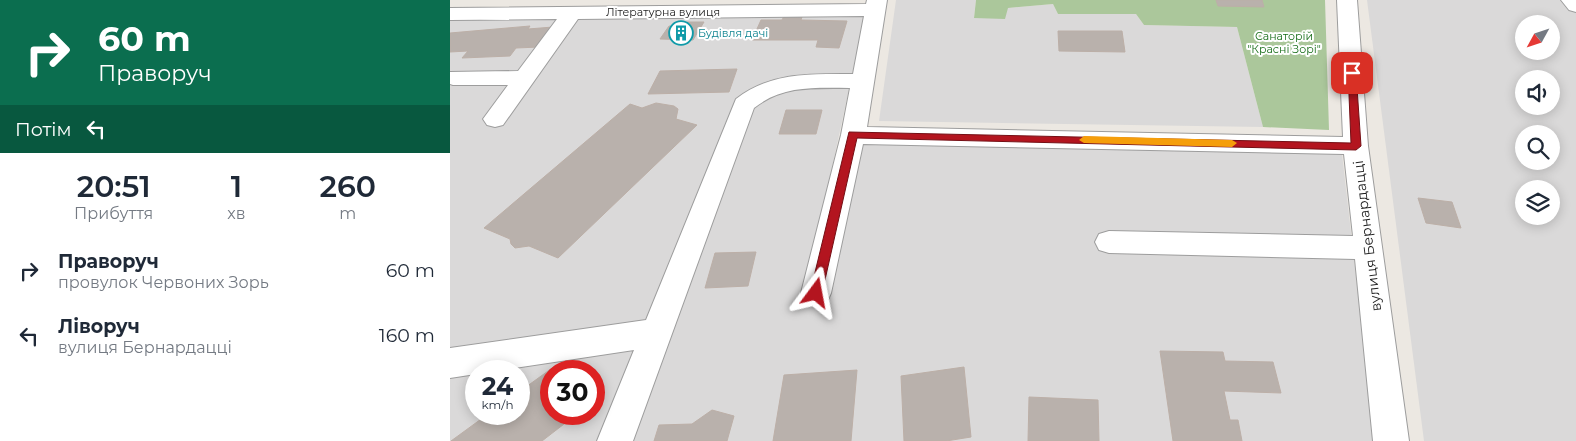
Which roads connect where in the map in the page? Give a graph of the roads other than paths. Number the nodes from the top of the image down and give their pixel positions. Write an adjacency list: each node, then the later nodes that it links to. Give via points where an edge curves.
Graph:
1 (1347, 0): 14 (street, вулиця Бернардацці)
2 (1572, 0): 3 (street); 6 (street)
3 (1576, 1)
4 (876, 5): 5 (street, Літературна вулиця); 11 (street)
5 (748, 6): 7 (street, Літературна вулиця)
6 (1576, 6)
7 (573, 12): 8 (street, Літературна вулиця); 10 (street)
8 (450, 14)
9 (453, 78): 10 (street)
10 (525, 78): 12 (street)
11 (862, 82): 13 (street); 18 (street, via 777,84 744,104)
12 (495, 119)
13 (852, 134): 14 (street); 17 (street)
14 (1356, 146): 16 (street, вулиця Бернардацці)
15 (1109, 242): 16 (street)
16 (1368, 248): 21 (street, вулиця Бернардацці)
17 (816, 293)
18 (657, 332): 19 (street); 20 (street)
19 (450, 363)
20 (615, 441)
21 (1391, 441)

